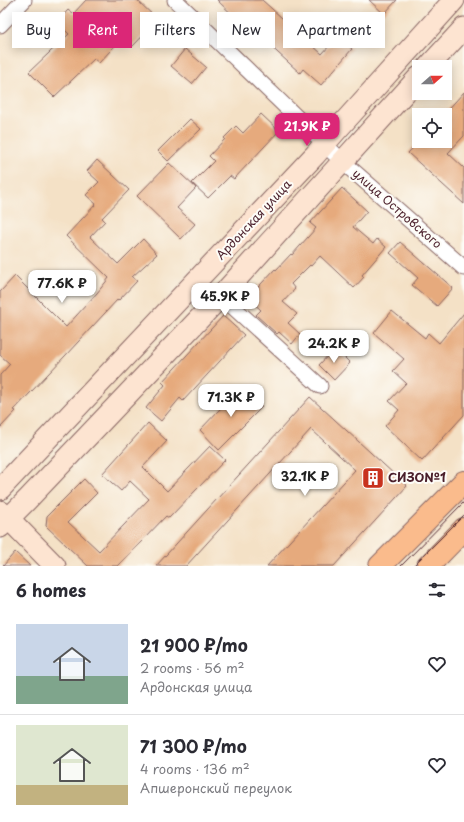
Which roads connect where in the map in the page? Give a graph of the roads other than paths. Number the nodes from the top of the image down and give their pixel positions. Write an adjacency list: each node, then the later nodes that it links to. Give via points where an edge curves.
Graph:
1 (24, 0): 4 (street)
2 (175, 0): 8 (street, улица Островского)
3 (454, 0): 8 (main road, Ардонская улица)
4 (0, 25)
5 (464, 28): 6 (main road)
6 (434, 60)
7 (412, 85): 9 (main road)
8 (324, 144): 9 (street, улица Островского); 14 (main road, Ардонская улица)
9 (343, 162): 10 (street, улица Островского); 11 (main road)
10 (464, 268)
11 (221, 296): 12 (street); 15 (main road)
12 (320, 386)
13 (464, 482): 18 (main road)
14 (0, 489)
15 (3, 519): 17 (main road)
16 (464, 529): 19 (main road)
17 (55, 566)
18 (380, 566)
19 (428, 566)

